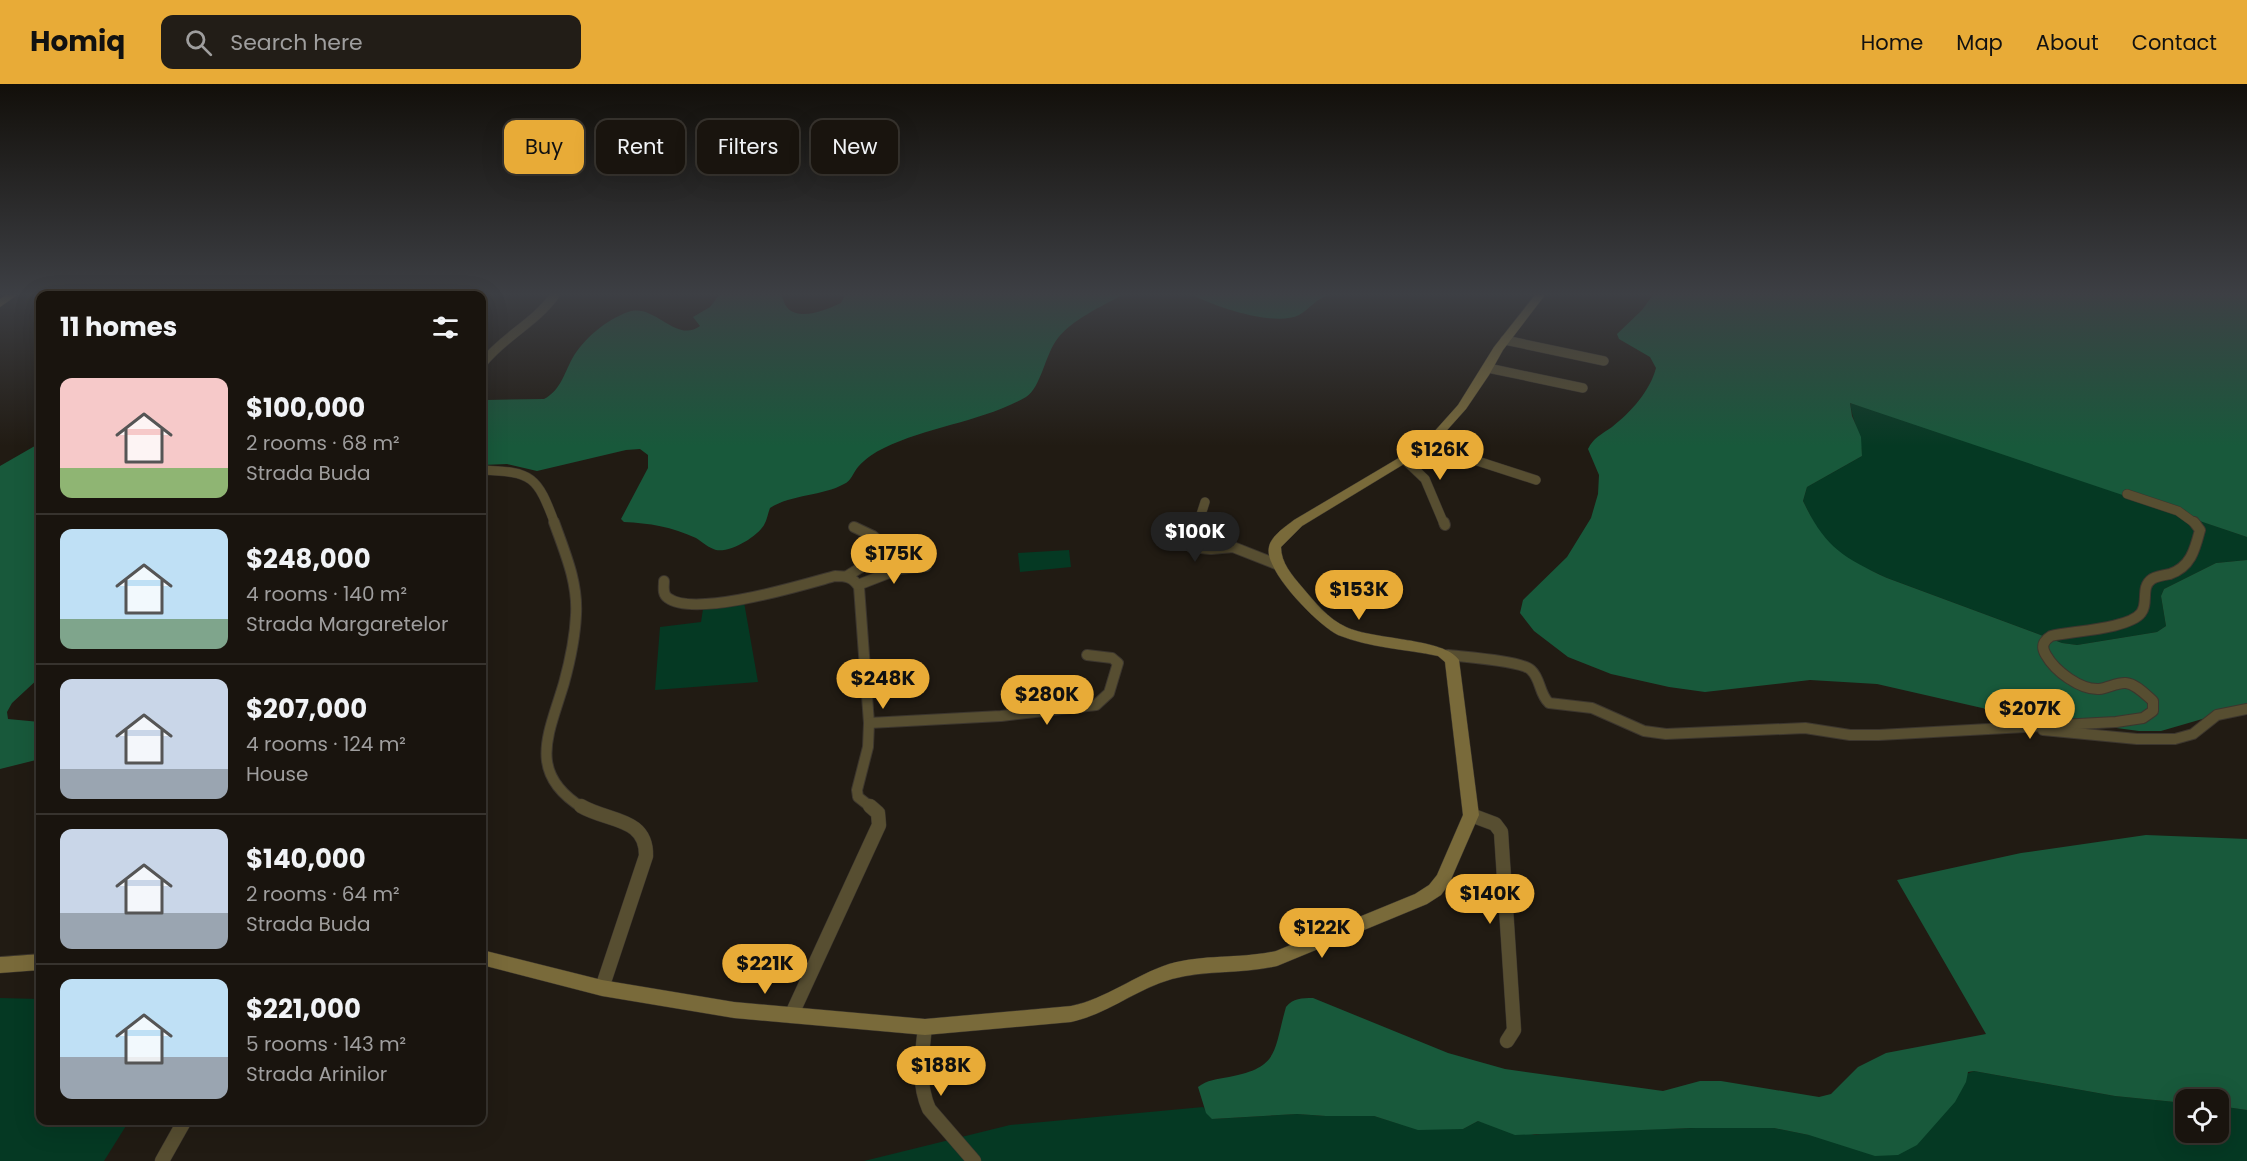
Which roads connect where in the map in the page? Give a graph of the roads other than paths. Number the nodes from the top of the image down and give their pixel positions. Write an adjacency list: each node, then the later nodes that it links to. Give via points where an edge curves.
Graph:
1 (501, 345): 4 (street)
2 (1501, 345): 6 (street)
3 (1529, 345): 5 (street)
4 (486, 360)
5 (1604, 361)
6 (1488, 368): 7 (street); 8 (street, via 1462,407)
7 (1583, 388)
8 (1428, 445): 9 (street); 11 (street)
9 (1405, 460): 14 (street, via 1425,479); 16 (street, via 1298,523 1276,545)
10 (486, 470): 30 (street, via 517,471 531,476 540,487 576,593 567,672 544,748 554,785 575,803 600,816 633,826 646,844 646,856)
11 (1536, 480)
12 (2127, 494): 25 (street, via 2195,520 2200,530 2191,561 2178,571 2151,579 2146,586 2143,611 2135,618 2102,628 2052,635 2042,645 2044,655 2073,680 2096,688 2126,683 2146,694 2153,711 2143,718 2116,722)
13 (1205, 502): 16 (street, via 1191,547 1233,547)
14 (1445, 525)
15 (854, 527): 18 (street, via 887,548)
16 (1276, 564): 21 (street, via 1338,630)
17 (926, 566): 20 (street, via 899,569)
18 (847, 576): 19 (street, via 704,605 673,603 663,594); 20 (street)
19 (664, 581)
20 (858, 585): 24 (street)
21 (1448, 655): 25 (street, via 1524,665 1534,672 1549,704 1577,704 1644,731 1666,734 1805,728 1879,735); 26 (street, via 1454,666)
22 (1087, 656): 24 (street, via 1112,658 1118,663 1108,694 1096,705 1001,716)
23 (2247, 709): 25 (street, via 2217,715 2193,734 2175,739)
24 (868, 723): 31 (street, via 868,747 857,790 858,797 878,813 879,825)
25 (2003, 727)
26 (1471, 814): 32 (street, via 1435,890 1277,958 1170,972 1090,1010 1071,1014); 33 (street, via 1495,825 1503,843 1504,914 1514,1030)
27 (486, 959): 30 (street)
28 (36, 962): 29 (street)
29 (0, 965)
30 (602, 988): 31 (street)
31 (791, 1016): 32 (street)
32 (925, 1026): 36 (street, via 920,1082 924,1101)
33 (1507, 1041)
34 (182, 1125): 35 (street)
35 (162, 1161)
36 (974, 1161)

